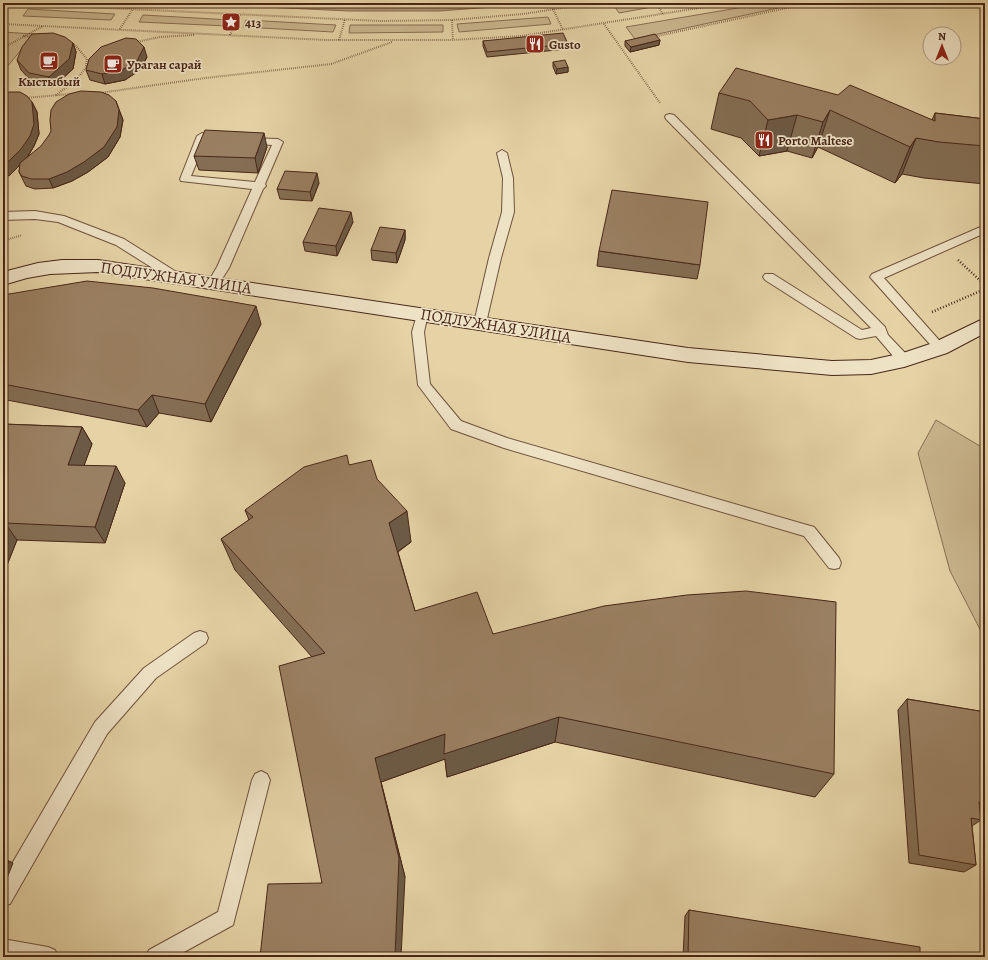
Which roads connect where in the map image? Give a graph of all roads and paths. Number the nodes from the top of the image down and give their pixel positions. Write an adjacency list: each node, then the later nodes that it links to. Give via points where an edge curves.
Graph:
1 (3, 3): 6 (path)
2 (594, 3): 7 (path)
3 (656, 3): 8 (path)
4 (731, 3): 8 (path)
5 (810, 3): 21 (path)
6 (133, 10): 9 (path); 15 (path)
7 (553, 10): 11 (path); 16 (path)
8 (664, 14): 13 (path)
9 (240, 15): 10 (path); 18 (path)
10 (346, 19): 11 (path); 22 (path)
11 (452, 20): 24 (path)
12 (3, 24): 14 (path)
13 (604, 24): 16 (path); 34 (path)
14 (43, 26): 15 (path); 19 (path)
15 (120, 29): 17 (path)
16 (564, 30): 24 (path, via 521,36)
17 (207, 34): 18 (path); 25 (path, via 160,37)
18 (230, 35): 22 (path)
19 (23, 36): 20 (path); 27 (path)
20 (38, 38)
21 (650, 38)
22 (339, 40): 23 (path)
23 (396, 40): 24 (path); 30 (path, via 331,64)
24 (452, 40)
25 (135, 42)
26 (70, 44): 29 (path, via 75,45 86,59)
27 (3, 48)
28 (91, 63): 29 (path)
29 (86, 67): 32 (path, via 75,81)
30 (97, 93)
31 (76, 94): 32 (path)
32 (56, 95): 33 (path)
33 (18, 99)
34 (670, 117): 46 (lane)
35 (502, 153): 44 (lane, via 508,178 508,212)
36 (260, 186): 36 (lane, via 278,142 202,136 185,179); 42 (lane, via 223,268)
37 (3, 216): 39 (lane, via 35,215 60,219 120,242)
38 (985, 229): 47 (lane, via 876,277)
39 (174, 276): 41 (street, ПОДЛУЖНАЯ УЛИЦА, via 98,266 66,265 41,267); 42 (street, ПОДЛУЖНАЯ УЛИЦА)
40 (769, 277): 46 (lane, via 860,335)
41 (3, 280)
42 (214, 282): 43 (street, ПОДЛУЖНАЯ УЛИЦА)
43 (422, 314): 44 (street, ПОДЛУЖНАЯ УЛИЦА); 49 (lane, via 418,332 424,385 456,425 504,443 809,531)
44 (480, 323): 48 (street, ПОДЛУЖНАЯ УЛИЦА, via 688,355 832,368 871,367)
45 (985, 325): 47 (street, ПОДЛУЖНАЯ УЛИЦА)
46 (881, 330): 48 (lane, via 882,336)
47 (940, 348): 48 (street, ПОДЛУЖНАЯ УЛИЦА)
48 (904, 360)
49 (834, 563)
50 (200, 638): 52 (lane, via 150,673 102,728)
51 (261, 780): 55 (lane, via 226,918)
52 (3, 897)
53 (3, 948): 54 (lane)
54 (48, 957)
55 (156, 957)

